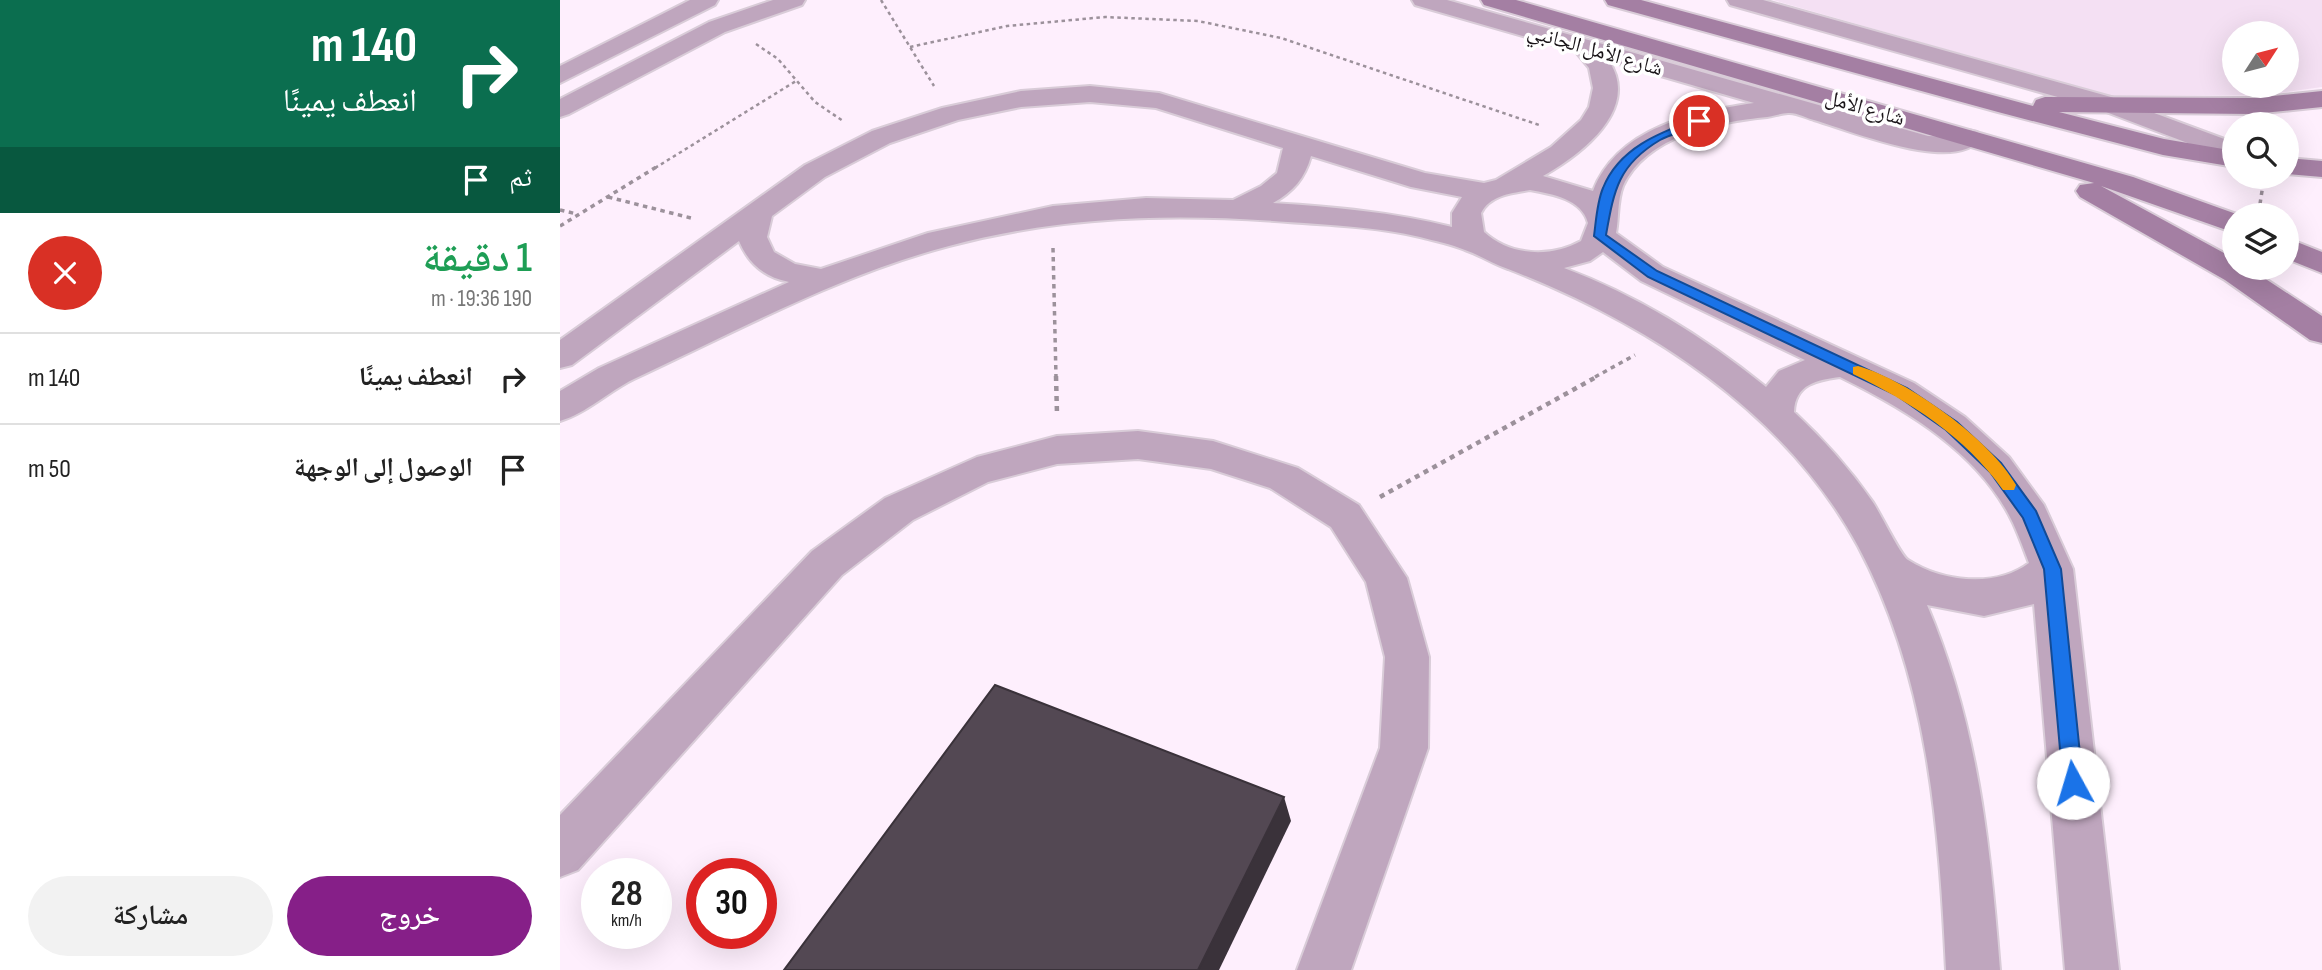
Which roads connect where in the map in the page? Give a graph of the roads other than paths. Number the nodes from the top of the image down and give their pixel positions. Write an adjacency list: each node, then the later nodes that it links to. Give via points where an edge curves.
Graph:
1 (708, 0): 8 (street)
2 (794, 0): 13 (street, via 717,27)
3 (1423, 0): 7 (street, شارع الأمل الجانبي)
4 (1492, 0): 14 (main road, شارع الأمل)
5 (1616, 0): 12 (main road, شارع الأمل)
6 (1738, 0): 10 (street)
7 (1584, 47): 11 (street, شارع الأمل الجانبي); 20 (street, via 1601,68 1605,92 1600,116 1547,163)
8 (560, 76)
9 (2322, 99): 10 (main road, via 2246,107)
10 (2102, 102): 12 (main road); 16 (street)
11 (1791, 106): 14 (street, شارع الأمل الجانبي, via 1926,144); 24 (street, via 1711,119 1657,138 1627,160 1609,188)
12 (2007, 107): 17 (main road, شارع الأمل, via 2163,147)
13 (560, 109)
14 (1981, 141): 22 (main road, شارع الأمل, via 2123,183); 29 (main road, via 2143,219 2236,273)
15 (1297, 142): 20 (street, via 1421,181); 21 (street, via 1298,160 1288,178 1267,196); 23 (street, via 1159,101 1090,94 1021,99 951,114 881,137 815,171)
16 (2222, 148)
17 (2222, 157)
18 (2299, 167): 19 (main road)
19 (2322, 169)
20 (1494, 188): 24 (street, via 1530,182 1578,193 1594,205); 25 (street, via 1471,203 1465,217 1468,231)
21 (1237, 209): 25 (street, via 1358,218 1420,228); 28 (street, via 1146,207 1053,215 939,239)
22 (2222, 219)
23 (747, 221): 28 (street, via 761,257 786,272); 30 (street)
24 (1601, 228): 25 (street, via 1587,250 1565,259 1537,262); 31 (street, via 1652,274)
25 (1494, 251): 33 (street, via 1591,292 1671,335)
26 (2299, 253): 27 (main road)
27 (2322, 264)
28 (823, 279): 32 (street, via 611,376)
29 (2322, 332)
30 (560, 357)
31 (1847, 365): 33 (street, via 1817,368 1793,378 1779,395); 34 (street, via 1901,391 1942,419 1996,467 2030,516)
32 (560, 408)
33 (1776, 417): 35 (street, via 1820,461 1859,513)
34 (2052, 569): 35 (street, via 2025,590 1984,598 1937,591); 39 (street)
35 (1891, 571): 38 (street, via 1928,668 1956,781)
36 (560, 852): 37 (street, via 827,563 899,509 978,471 1057,450 1138,445 1213,455 1284,478 1345,516 1385,578 1407,657 1404,748)
37 (1324, 970)
38 (1973, 970)
39 (2092, 970)

